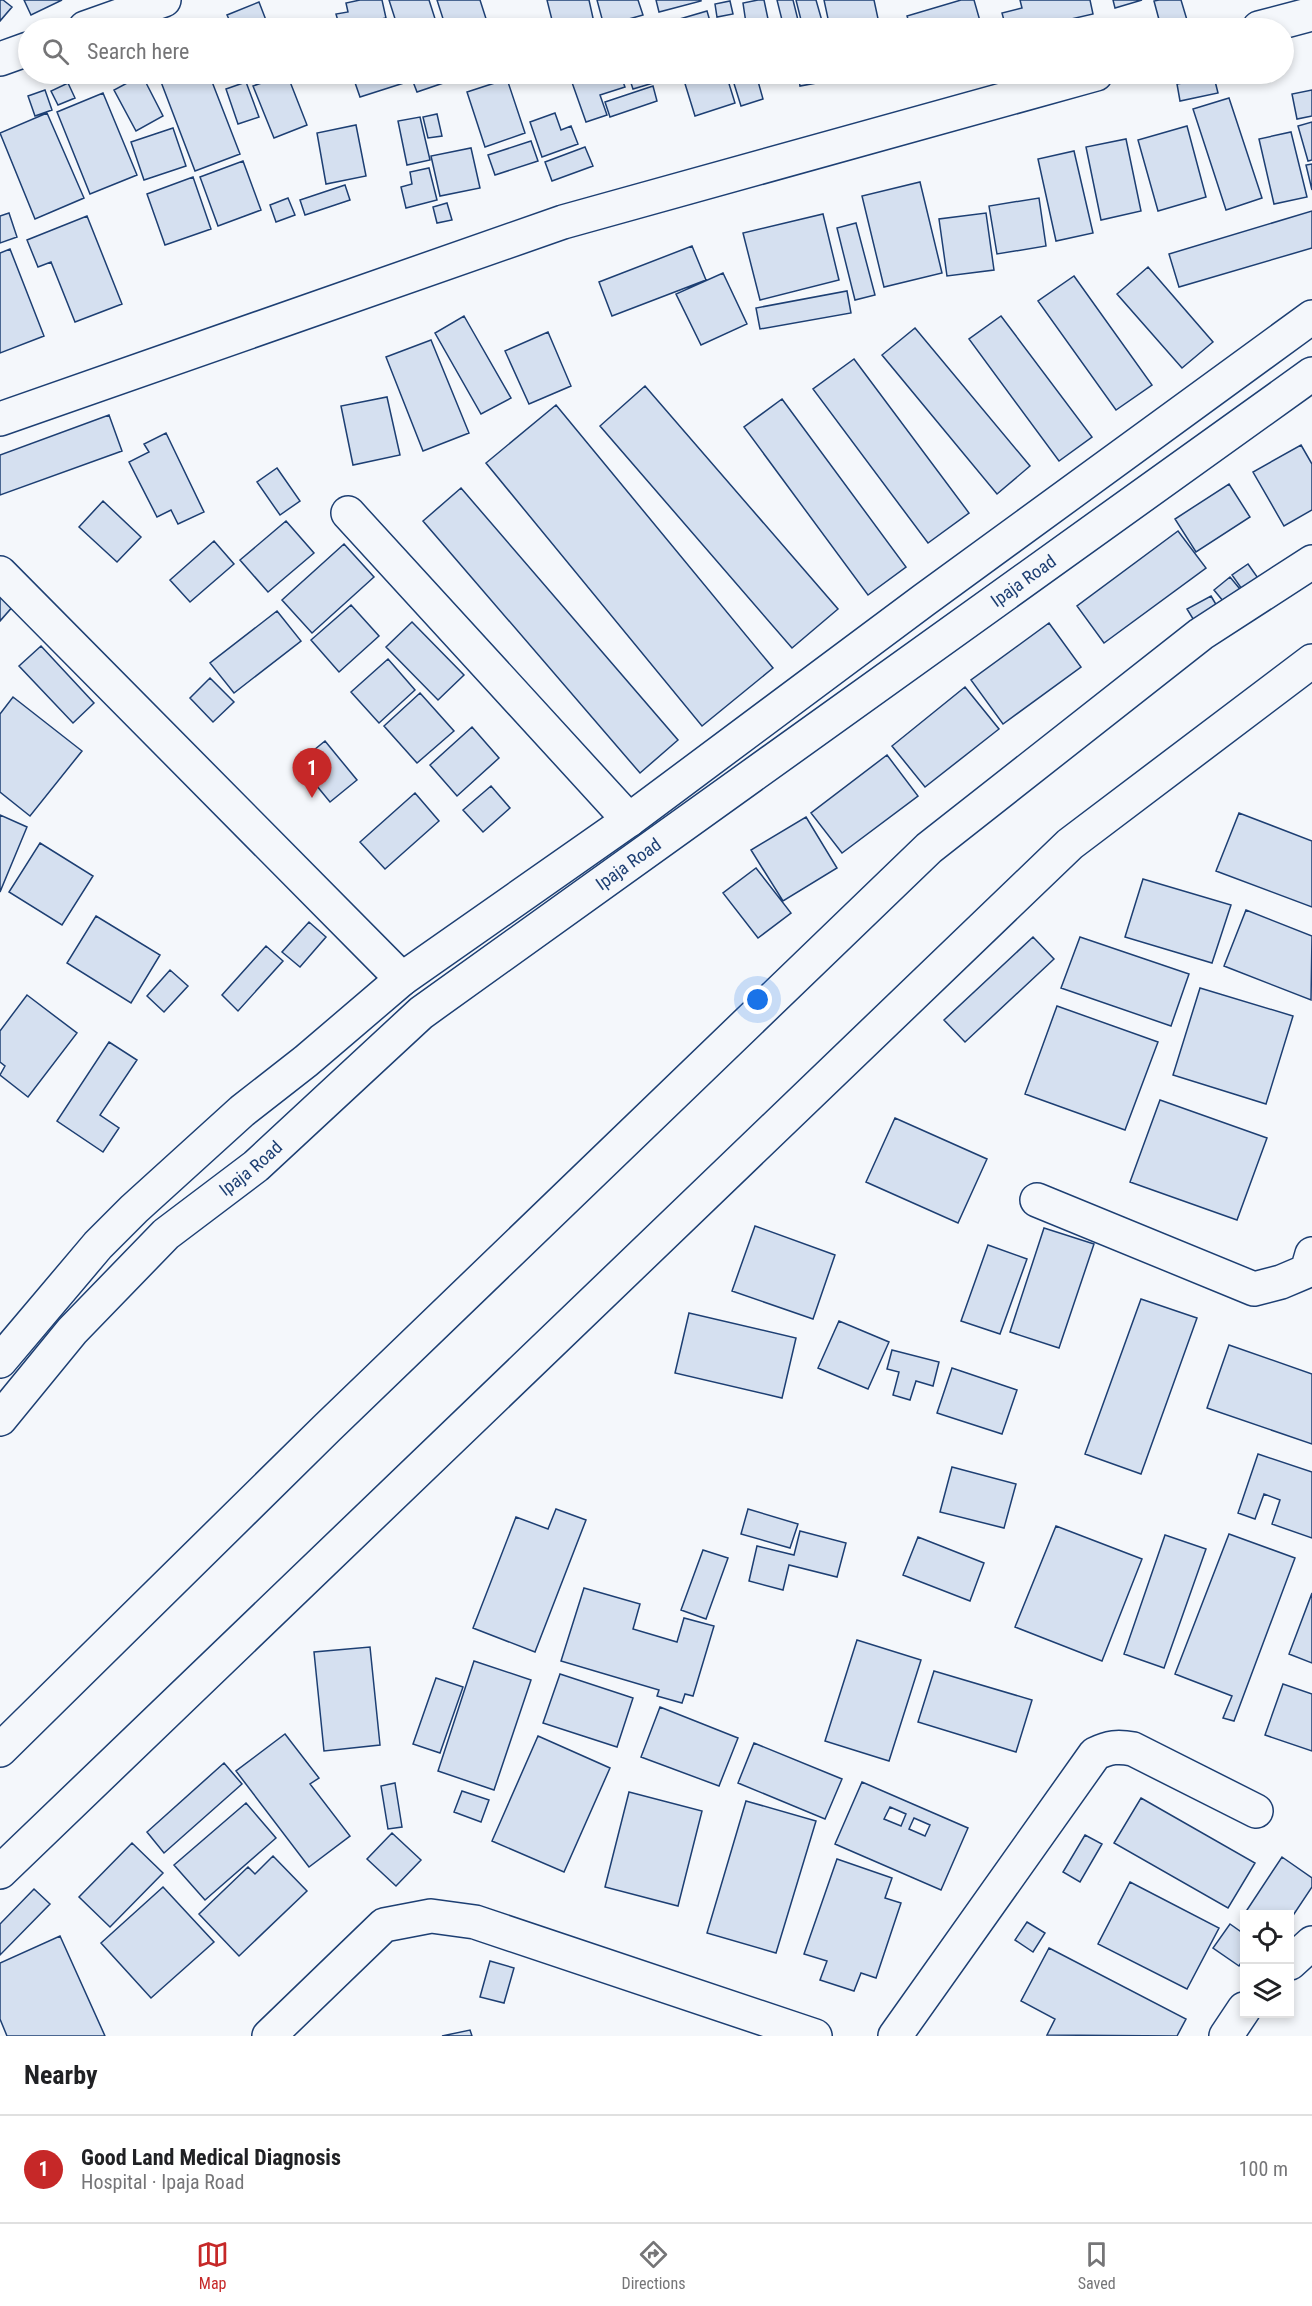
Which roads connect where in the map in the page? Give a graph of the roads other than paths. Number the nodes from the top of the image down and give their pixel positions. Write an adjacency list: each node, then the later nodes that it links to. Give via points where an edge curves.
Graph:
1 (164, 0): 3 (street)
2 (1312, 14): 4 (street)
3 (113, 18)
4 (1294, 19)
5 (18, 53): 6 (street)
6 (0, 59)
7 (1060, 84): 10 (street, via 563,222)
8 (1312, 317): 15 (street, Ipaja Road)
9 (1312, 374): 20 (street, Ipaja Road, via 421,1013 256,1166 166,1234 72,1331)
10 (0, 419)
11 (348, 513): 15 (street)
12 (1312, 562): 21 (street, via 1201,634 929,848)
13 (0, 573): 16 (street)
14 (1312, 661): 23 (street, via 1071,844)
15 (629, 820): 16 (street, Ipaja Road)
16 (402, 979): 19 (street, Ipaja Road, via 242,1111 134,1209 82,1263)
17 (1037, 1200): 18 (street, via 1254,1289 1307,1271)
18 (1312, 1254)
19 (0, 1361)
20 (0, 1419)
21 (0, 1750)
22 (1256, 1811): 29 (street, via 1133,1749 1107,1748 1095,1754)
23 (0, 1872)
24 (1312, 1942): 25 (street)
25 (1294, 1959)
26 (1240, 2016): 30 (street)
27 (269, 2036): 28 (street, via 384,1925 431,1916 475,1922)
28 (815, 2036)
29 (895, 2036)
30 (1226, 2036)

